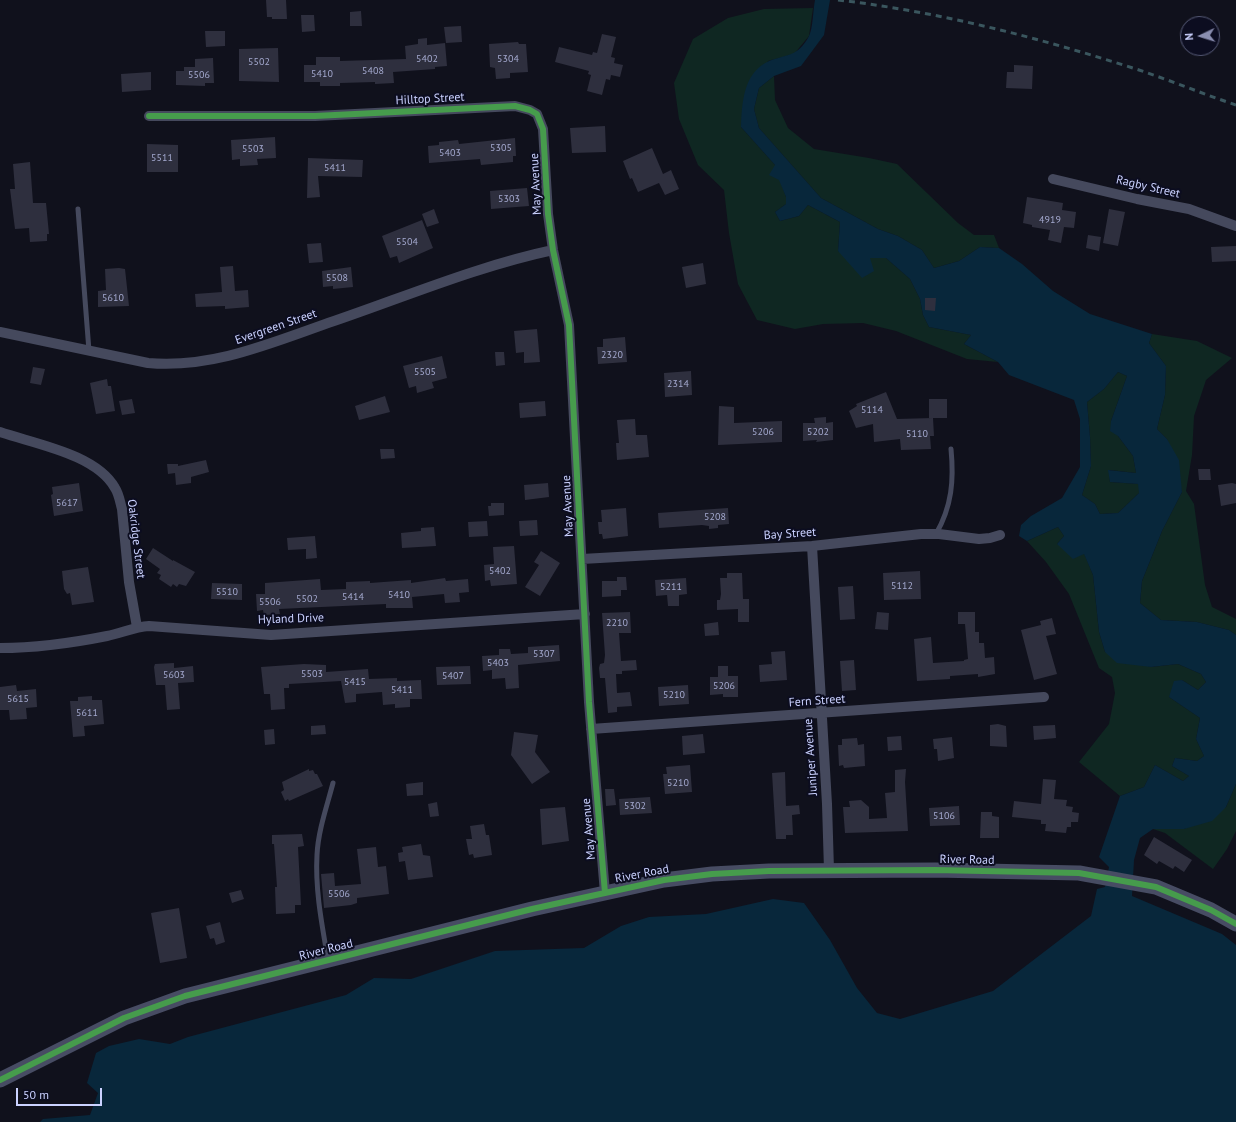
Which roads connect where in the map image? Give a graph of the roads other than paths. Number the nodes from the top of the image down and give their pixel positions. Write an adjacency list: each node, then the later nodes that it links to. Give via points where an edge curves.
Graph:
1 (149, 116): 2 (street, Hilltop Street, via 315,116 515,106 530,110 537,114)
2 (540, 120): 6 (street, May Avenue)
3 (1053, 179): 5 (street, Ragby Street, via 1189,209)
4 (78, 209): 8 (lane)
5 (1236, 226)
6 (553, 250): 8 (street, Evergreen Street, via 486,267 294,336 211,361 170,365); 14 (street, May Avenue, via 569,325)
7 (0, 332): 8 (street, Evergreen Street)
8 (89, 352)
9 (0, 432): 16 (street, Oakridge Street, via 88,463 100,471 116,489 122,509 129,582)
10 (951, 449): 11 (lane, via 953,472 950,500)
11 (936, 534): 12 (street, Bay Street, via 980,539); 13 (street, Bay Street)
12 (1000, 535)
13 (812, 546): 14 (street, Bay Street); 19 (street, Juniper Avenue)
14 (582, 559): 15 (street, May Avenue)
15 (585, 614): 16 (street, Hyland Drive, via 271,635 172,626); 20 (street, May Avenue)
16 (137, 627): 17 (street, Hyland Drive, via 110,636 72,643)
17 (0, 648)
18 (1044, 697): 19 (street, Fern Street)
19 (821, 714): 20 (street, Fern Street); 22 (street, Juniper Avenue)
20 (591, 728): 23 (street, May Avenue)
21 (333, 783): 25 (lane, via 317,855 319,906)
22 (829, 870): 23 (street, River Road, via 712,874 664,880); 24 (street, River Road, via 1052,871 1101,876 1138,883 1181,896)
23 (605, 892): 25 (street, River Road)
24 (1236, 924)
25 (328, 960): 26 (street, River Road, via 165,1003 90,1034)
26 (0, 1080)

